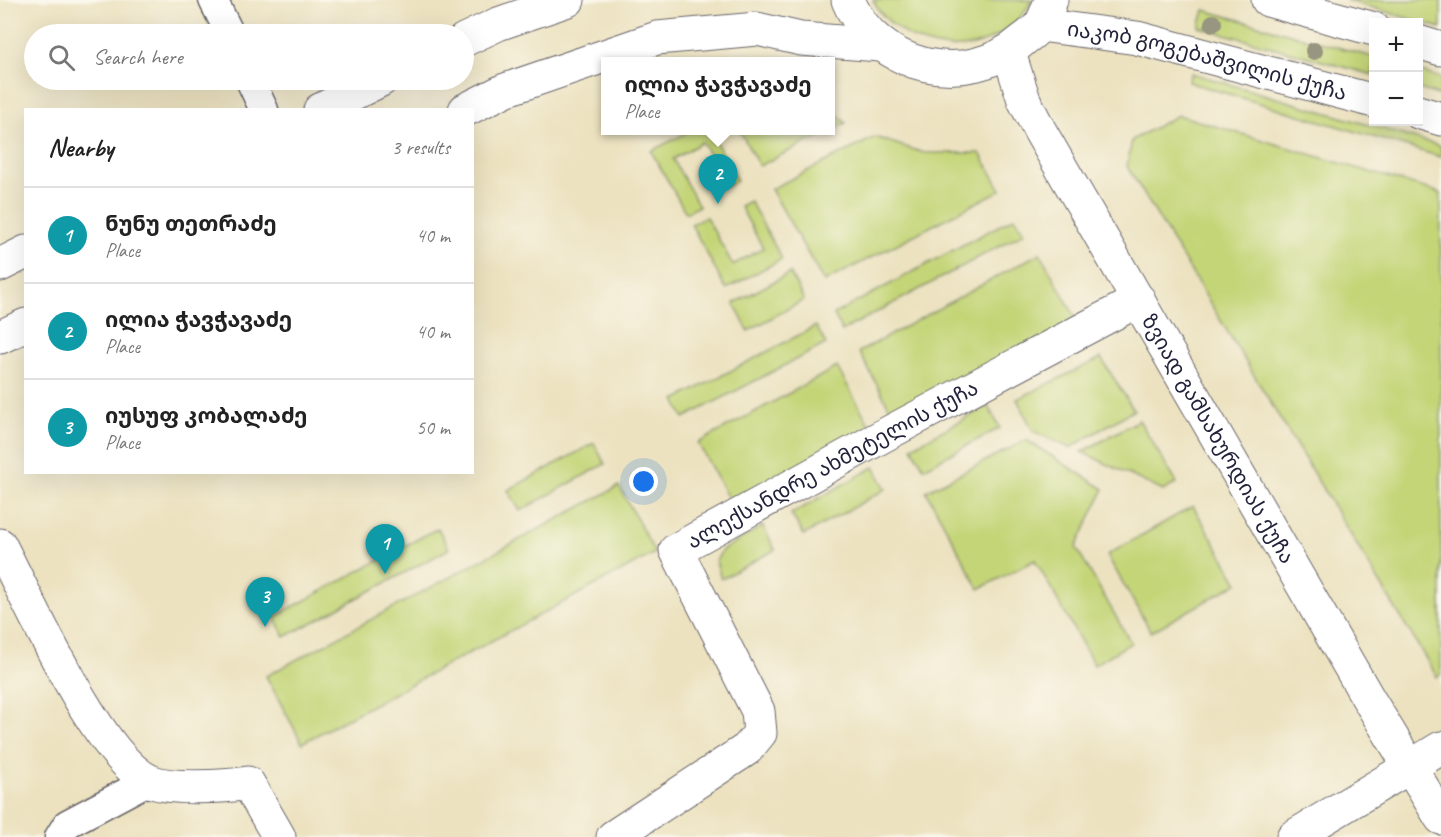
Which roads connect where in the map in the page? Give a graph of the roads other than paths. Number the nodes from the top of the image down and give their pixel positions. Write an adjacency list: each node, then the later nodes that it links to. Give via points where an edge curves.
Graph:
1 (213, 0): 6 (lane)
2 (567, 0): 8 (street)
3 (848, 0): 10 (street, via 856,18)
4 (1268, 0): 7 (street)
5 (1046, 13): 12 (street); 17 (street, იაკობ გოგებაშვილის ქუჩა)
6 (225, 24)
7 (1369, 28)
8 (474, 35)
9 (1423, 43): 11 (street)
10 (880, 45): 12 (street, via 910,62 943,69 977,66); 14 (street, via 801,39 757,29 657,38)
11 (1441, 49)
12 (1009, 53): 25 (street, ზვიად გამსახურდიას ქუჩა, via 1024,100 1040,131)
13 (601, 57): 20 (street, via 505,90)
14 (601, 57)
15 (255, 90): 18 (lane)
16 (361, 90): 19 (street)
17 (1369, 100)
18 (263, 108)
19 (324, 108)
20 (469, 108)
21 (1423, 113): 22 (street)
22 (1441, 119)
23 (24, 253): 24 (street)
24 (0, 265)
25 (1139, 300): 30 (street, ზვიად გამსახურდიას ქუჩა); 35 (street, ალექსანდრე ახმეტელის ქუჩა, via 676,550 758,711 760,733 747,749)
26 (24, 326): 27 (street)
27 (0, 337)
28 (0, 545): 31 (street, via 85,710 122,759)
29 (1441, 748): 30 (street)
30 (1410, 767): 32 (street, ზვიად გამსახურდიას ქუჩა); 36 (street)
31 (148, 781): 33 (lane, via 67,824); 34 (street, via 228,787 248,783)
32 (1441, 818)
33 (59, 837)
34 (279, 837)
35 (613, 837)
36 (1293, 837)

